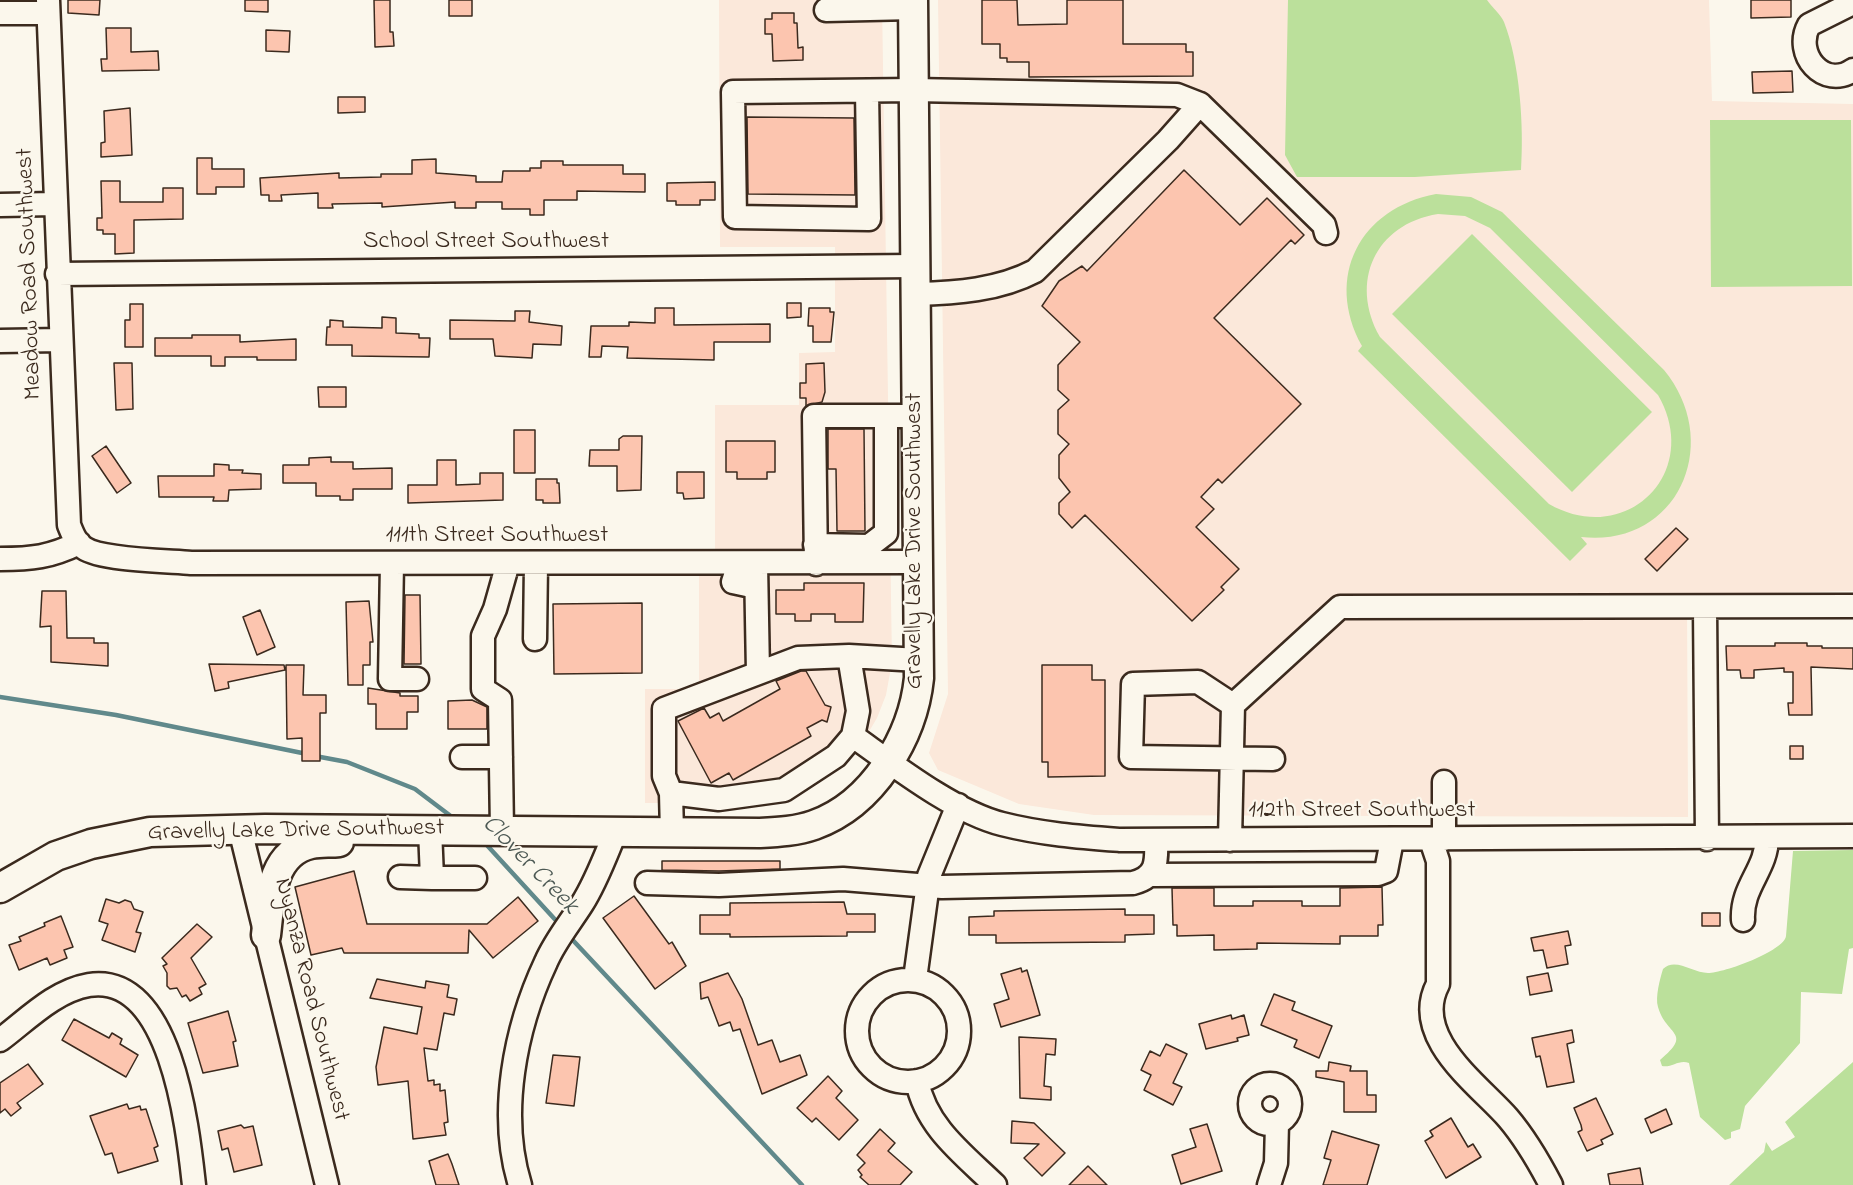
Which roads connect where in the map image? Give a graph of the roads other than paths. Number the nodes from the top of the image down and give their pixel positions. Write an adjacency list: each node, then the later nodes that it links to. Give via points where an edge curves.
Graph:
1 (1853, 3): 6 (street, via 1809,25 1805,41 1808,60 1818,70 1839,77)
2 (913, 4): 4 (street); 7 (main road, Gravelly Lake Drive Southwest)
3 (48, 6): 5 (street); 12 (street, Meadow Road Southwest)
4 (826, 10)
5 (0, 13)
6 (1853, 70)
7 (914, 90): 8 (street); 9 (street); 16 (main road, Gravelly Lake Drive Southwest)
8 (867, 91): 8 (street, via 733,92 735,218 869,219)
9 (1138, 95): 10 (street, via 1176,95); 11 (street, via 1157,102 1167,116)
10 (1200, 104): 11 (street, School Street Southwest); 14 (street, via 1324,225)
11 (1168, 140): 16 (street, School Street Southwest, via 1035,271 998,285 944,293)
12 (55, 204): 13 (street); 15 (street, Meadow Road Southwest)
13 (0, 205)
14 (1326, 232)
15 (57, 274): 16 (street, School Street Southwest); 17 (street, Meadow Road Southwest)
16 (916, 280): 20 (main road, Gravelly Lake Drive Southwest)
17 (60, 340): 18 (street); 21 (street, Meadow Road Southwest, via 69,525)
18 (0, 341)
19 (886, 416): 20 (street); 22 (street, via 814,416); 23 (street, via 886,533)
20 (916, 416): 25 (main road, Gravelly Lake Drive Southwest)
21 (80, 543): 24 (street, via 55,555); 26 (street, 111th Street Southwest, via 86,550 110,556 191,563)
22 (815, 554): 23 (street, 111th Street Southwest); 29 (street, 111th Street Southwest)
23 (864, 554): 25 (street, 111th Street Southwest)
24 (0, 559)
25 (918, 562): 34 (main road, Gravelly Lake Drive Southwest)
26 (392, 564): 27 (street, 111th Street Southwest); 36 (street, via 390,679)
27 (508, 564): 28 (street, 111th Street Southwest); 40 (street, via 483,636 483,689 500,700)
28 (536, 564): 29 (street, 111th Street Southwest); 32 (street)
29 (748, 564): 35 (street, via 756,588)
30 (1853, 606): 31 (street)
31 (1705, 608): 37 (street, via 1340,607); 54 (street)
32 (535, 639)
33 (849, 656): 34 (street); 35 (street, via 798,658); 38 (street, via 858,711)
34 (919, 660): 43 (main road, Gravelly Lake Drive Southwest, via 912,717)
35 (758, 673): 45 (street, via 664,709 664,776)
36 (417, 679)
37 (1233, 705): 42 (street); 42 (street, via 1198,682 1134,684 1131,757)
38 (853, 736): 43 (street, 112th Street Southwest); 45 (street, via 837,756 784,790 719,799)
39 (462, 757): 40 (street)
40 (501, 757): 49 (street)
41 (1273, 759): 42 (street)
42 (1232, 760): 57 (street)
43 (890, 762): 46 (street, 112th Street Southwest); 51 (main road, Gravelly Lake Drive Southwest, via 852,803 816,824 760,833)
44 (1444, 782): 55 (street)
45 (671, 793): 51 (street)
46 (958, 805): 56 (street, 112th Street Southwest, via 1001,824 1060,836); 64 (street)
47 (240, 829): 48 (main road, Gravelly Lake Drive Southwest); 65 (main road, Gravelly Lake Drive Southwest, via 150,832 91,844 40,864); 67 (street, Nyanza Road Southwest)
48 (420, 829): 49 (main road, Gravelly Lake Drive Southwest); 61 (street); 67 (main road, via 310,844 288,855 272,890)
49 (502, 830): 50 (main road, Gravelly Lake Drive Southwest)
50 (615, 833): 51 (main road, Gravelly Lake Drive Southwest); 74 (street, via 584,902 551,951 524,1023 513,1078 510,1141)
51 (672, 833)
52 (1853, 836): 53 (street, 112th Street Southwest)
53 (1767, 837): 54 (street, 112th Street Southwest); 66 (street, via 1767,854 1742,905)
54 (1707, 838): 55 (street, 112th Street Southwest)
55 (1437, 839): 58 (street, 112th Street Southwest); 77 (street, via 1438,984 1431,997 1434,1022 1450,1058 1508,1119)
56 (1156, 840): 57 (street, 112th Street Southwest); 59 (street, via 1157,862)
57 (1230, 840): 58 (street, 112th Street Southwest)
58 (1392, 840): 59 (street, via 1389,866 1378,874)
59 (1151, 875): 64 (street, via 1134,884)
60 (400, 877): 61 (street)
61 (432, 878): 62 (street)
62 (475, 878)
63 (647, 883): 64 (street, via 719,885 843,879)
64 (927, 885): 68 (street)
65 (0, 888)
66 (1743, 921)
67 (266, 934): 73 (street, Nyanza Road Southwest)
68 (915, 979): 70 (street, via 932,984 945,994 960,1025 959,1042 952,1058 941,1071); 70 (street, via 882,986 860,1011 856,1028 865,1060 877,1072 892,1080)
69 (0, 1040): 72 (street, via 59,996 81,987 108,986 136,1000 154,1022 174,1069 189,1137)
70 (918, 1081): 75 (street, via 924,1107 939,1130)
71 (1277, 1124): 76 (street, via 1276,1163)
72 (194, 1185)
73 (327, 1185)
74 (520, 1185)
75 (995, 1185)
76 (1269, 1185)
77 (1551, 1185)

